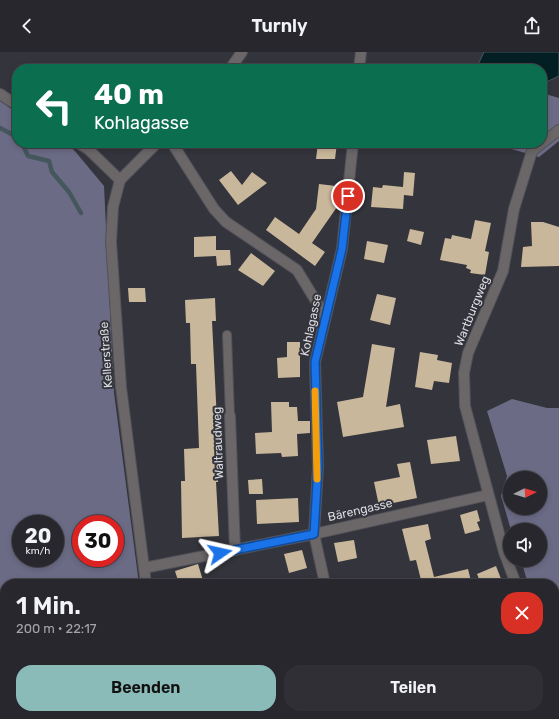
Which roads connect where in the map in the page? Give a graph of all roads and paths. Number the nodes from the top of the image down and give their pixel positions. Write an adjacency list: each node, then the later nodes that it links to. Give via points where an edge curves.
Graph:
1 (242, 52): 3 (street)
2 (361, 52): 4 (street)
3 (234, 64)
4 (360, 64)
5 (0, 94): 6 (street)
6 (12, 102)
7 (559, 130): 8 (street, Wartburgweg)
8 (547, 139)
9 (86, 148): 14 (street)
10 (152, 148): 14 (street)
11 (175, 148): 15 (street, via 214,209 226,222 297,270)
12 (352, 148): 15 (street, Kohlagasse, via 342,249)
13 (536, 148): 18 (street, Wartburgweg, via 532,151 514,209 502,271 468,353 463,388 465,406)
14 (120, 180): 21 (street, Kellerstraße, via 113,208 112,242 121,387)
15 (325, 316): 19 (street, Kohlagasse, via 314,375 318,467)
16 (227, 335): 17 (lane, Waltraudweg)
17 (230, 416): 20 (street, Waltraudweg)
18 (488, 495): 19 (street, Bärengasse); 24 (street, Wartburgweg)
19 (314, 534): 20 (street, Bärengasse); 23 (street, Kohlagasse)
20 (235, 550): 21 (street, Bärengasse)
21 (144, 568): 22 (street, Kellerstraße)
22 (145, 579)
23 (324, 579)
24 (514, 579)

